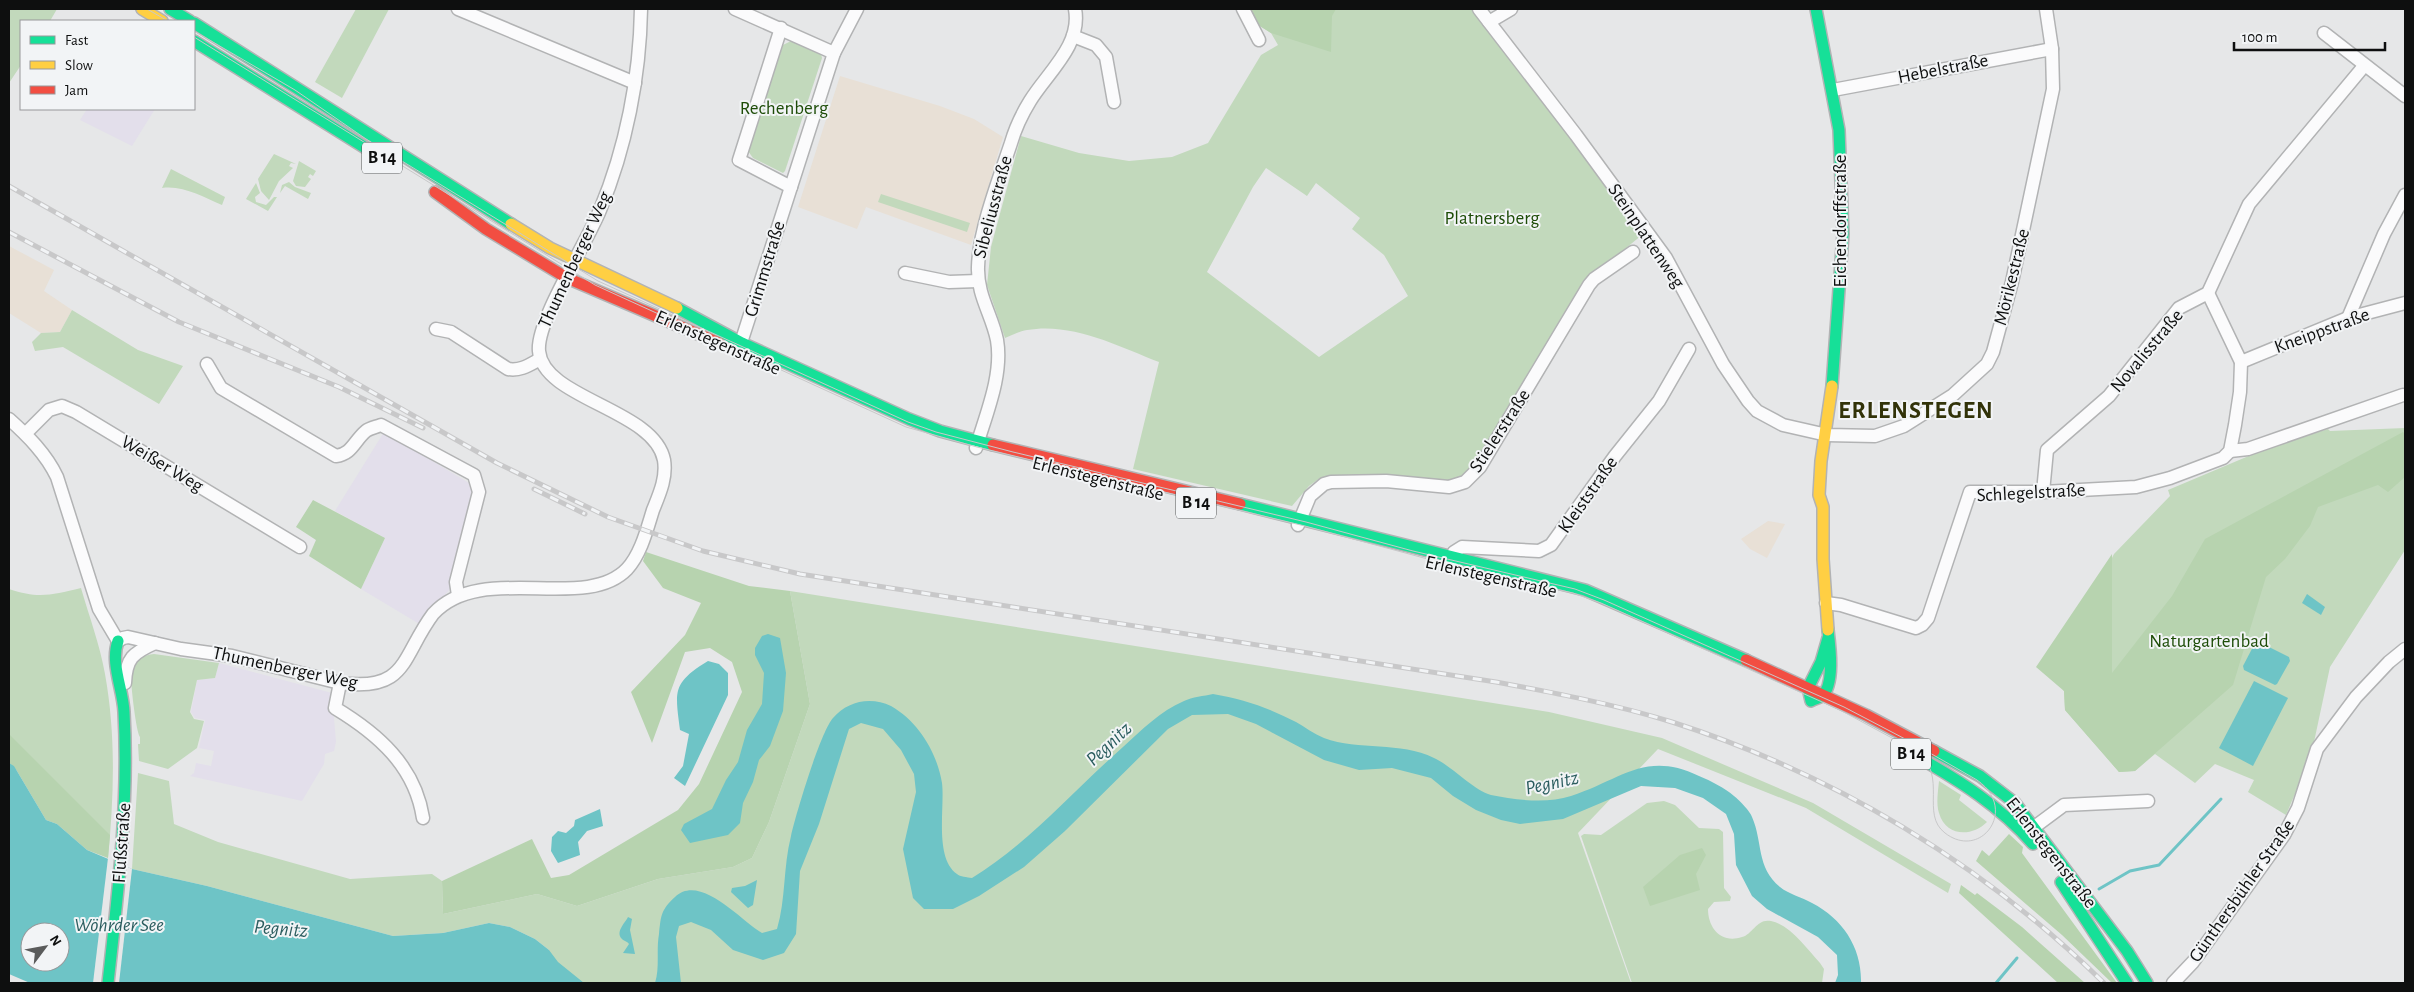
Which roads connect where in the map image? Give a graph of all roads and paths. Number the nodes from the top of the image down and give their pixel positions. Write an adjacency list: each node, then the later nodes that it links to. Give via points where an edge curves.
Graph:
1 (170, 9): 14 (main road)
2 (458, 9): 25 (street)
3 (641, 9): 25 (street, Thumenberger Weg)
4 (735, 9): 17 (street)
5 (857, 9): 23 (street, Grimmstraße)
6 (1075, 9): 19 (street, Sibeliusstraße)
7 (1243, 9): 20 (street)
8 (1479, 9): 15 (street, Steinplattenweg)
9 (1511, 9): 15 (street)
10 (1816, 9): 26 (main road, Eichendorffstraße)
11 (2046, 9): 22 (street, Mörikestraße)
12 (145, 10): 13 (main road)
13 (160, 20)
14 (188, 20)
15 (1489, 22): 50 (street, Steinplattenweg, via 1666,258 1723,364 1748,401 1757,411 1783,425)
16 (195, 24): 34 (main road, B 14, via 443,183)
17 (781, 28): 23 (street); 31 (street, via 739,160)
18 (2324, 33): 24 (street)
19 (1073, 36): 28 (street, via 1096,46 1106,57); 37 (street, Sibeliusstraße, via 1030,101 1014,134 981,240)
20 (1259, 40)
21 (195, 42): 29 (main road, B 14)
22 (2052, 49): 26 (street, Hebelstraße); 50 (street, Mörikestraße, via 2053,82 2049,112 2012,282 1987,364 1953,395 1890,432 1875,436)
23 (834, 53): 31 (street, Grimmstraße)
24 (2364, 66): 27 (street); 38 (street, via 2249,204)
25 (635, 83): 34 (street, Thumenberger Weg, via 608,191)
26 (1833, 90): 50 (main road, Eichendorffstraße, via 1841,149 1843,234)
27 (2405, 96)
28 (1114, 102)
29 (379, 156)
30 (425, 185): 36 (main road, B 14, via 492,233)
31 (791, 187): 42 (street, Grimmstraße)
32 (2405, 195): 40 (street, via 2384,234)
33 (1633, 252): 54 (street, Stielerstraße, via 1589,285 1480,467 1465,482 1449,487 1386,481 1331,482 1313,492)
34 (576, 261): 36 (street, Thumenberger Weg); 42 (main road, Erlenstegenstraße / B 14, via 669,304)
35 (905, 274): 37 (street, via 949,282)
36 (567, 278): 42 (main road, Erlenstegenstraße / B 14); 44 (street, Thumenberger Weg, via 541,332)
37 (978, 281): 51 (street, Sibeliusstraße, via 998,351 995,381)
38 (2208, 293): 45 (street); 53 (street, Novalisstraße, via 2179,308 2109,396 2047,450)
39 (2405, 303): 40 (street, Kneippstraße)
40 (2348, 318): 45 (street, Kneippstraße)
41 (436, 329): 44 (street, via 451,332 508,368 524,368)
42 (740, 347): 51 (main road, Erlenstegenstraße / B 14, via 902,426 944,442)
43 (1688, 349): 56 (street, Kleiststraße, via 1659,401 1551,545 1539,551 1462,548 1454,552)
44 (540, 359): 57 (street, Thumenberger Weg, via 546,370 565,385 652,437 664,460 662,488 636,556 629,568 608,582 596,586 482,590)
45 (2241, 362): 52 (street, via 2240,392)
46 (207, 364): 57 (street, via 221,388 336,456 345,455 367,430 381,425 474,476 479,492 456,582)
47 (2403, 395): 52 (street, Schlegelstraße, via 2248,449)
48 (9, 419): 49 (street)
49 (26, 433): 55 (street, Weißer Weg, via 49,410 62,406); 60 (street, via 57,476 99,609)
50 (1827, 435): 58 (main road, Eichendorffstraße, via 1831,462 1823,507)
51 (977, 446): 54 (main road, Erlenstegenstraße / B 14)
52 (2230, 451): 53 (street, Schlegelstraße, via 2223,458 2136,487)
53 (2042, 492): 58 (street, Schlegelstraße, via 1970,492 1928,618 1922,625 1916,628 1841,605)
54 (1298, 522): 56 (main road, Erlenstegenstraße / B 14)
55 (300, 548)
56 (1450, 563): 64 (main road, Erlenstegenstraße / B 14, via 1552,581 1605,597); 66 (main road, Erlenstegenstraße / B 14, via 1598,604)
57 (458, 595): 63 (street, Thumenberger Weg, via 433,614 397,672 375,684)
58 (1826, 604): 59 (main road, Eichendorffstraße)
59 (1828, 638): 64 (main road, Eichendorffstraße); 65 (main road, Eichendorffstraße, via 1831,664)
60 (118, 641): 61 (street, Thumenberger Weg, via 128,637); 67 (main road, Flußstraße, via 114,656)
61 (155, 643): 63 (street, Thumenberger Weg, via 232,656); 67 (street, Flußstraße, via 130,658 126,669)
62 (2405, 649): 78 (street, Günthersbühler Straße, via 2356,698 2317,750 2298,808 2284,835 2193,962)
63 (340, 683): 71 (street, via 335,708 388,746 416,789)
64 (1808, 688): 65 (main road, Erlenstegenstraße / B 14); 66 (main road)
65 (1823, 695): 66 (main road); 72 (main road, Erlenstegenstraße / B 14, via 1874,726 1990,782 2015,804)
66 (1811, 701): 68 (main road, Erlenstegenstraße / B 14)
67 (124, 703): 75 (main road, Flußstraße, via 128,767 122,862)
68 (1846, 719)
69 (1904, 750): 72 (main road, Erlenstegenstraße / B 14, via 1984,796)
70 (2148, 801): 72 (street, via 2064,805)
71 (423, 818)
72 (2029, 830): 73 (main road, Erlenstegenstraße / B 14); 74 (main road, Erlenstegenstraße / B 14)
73 (2072, 878): 74 (main road); 77 (main road, Erlenstegenstraße / B 14, via 2127,951)
74 (2062, 884): 76 (main road, Erlenstegenstraße / B 14)
75 (108, 983)
76 (2127, 983)
77 (2146, 983)
78 (2173, 983)

